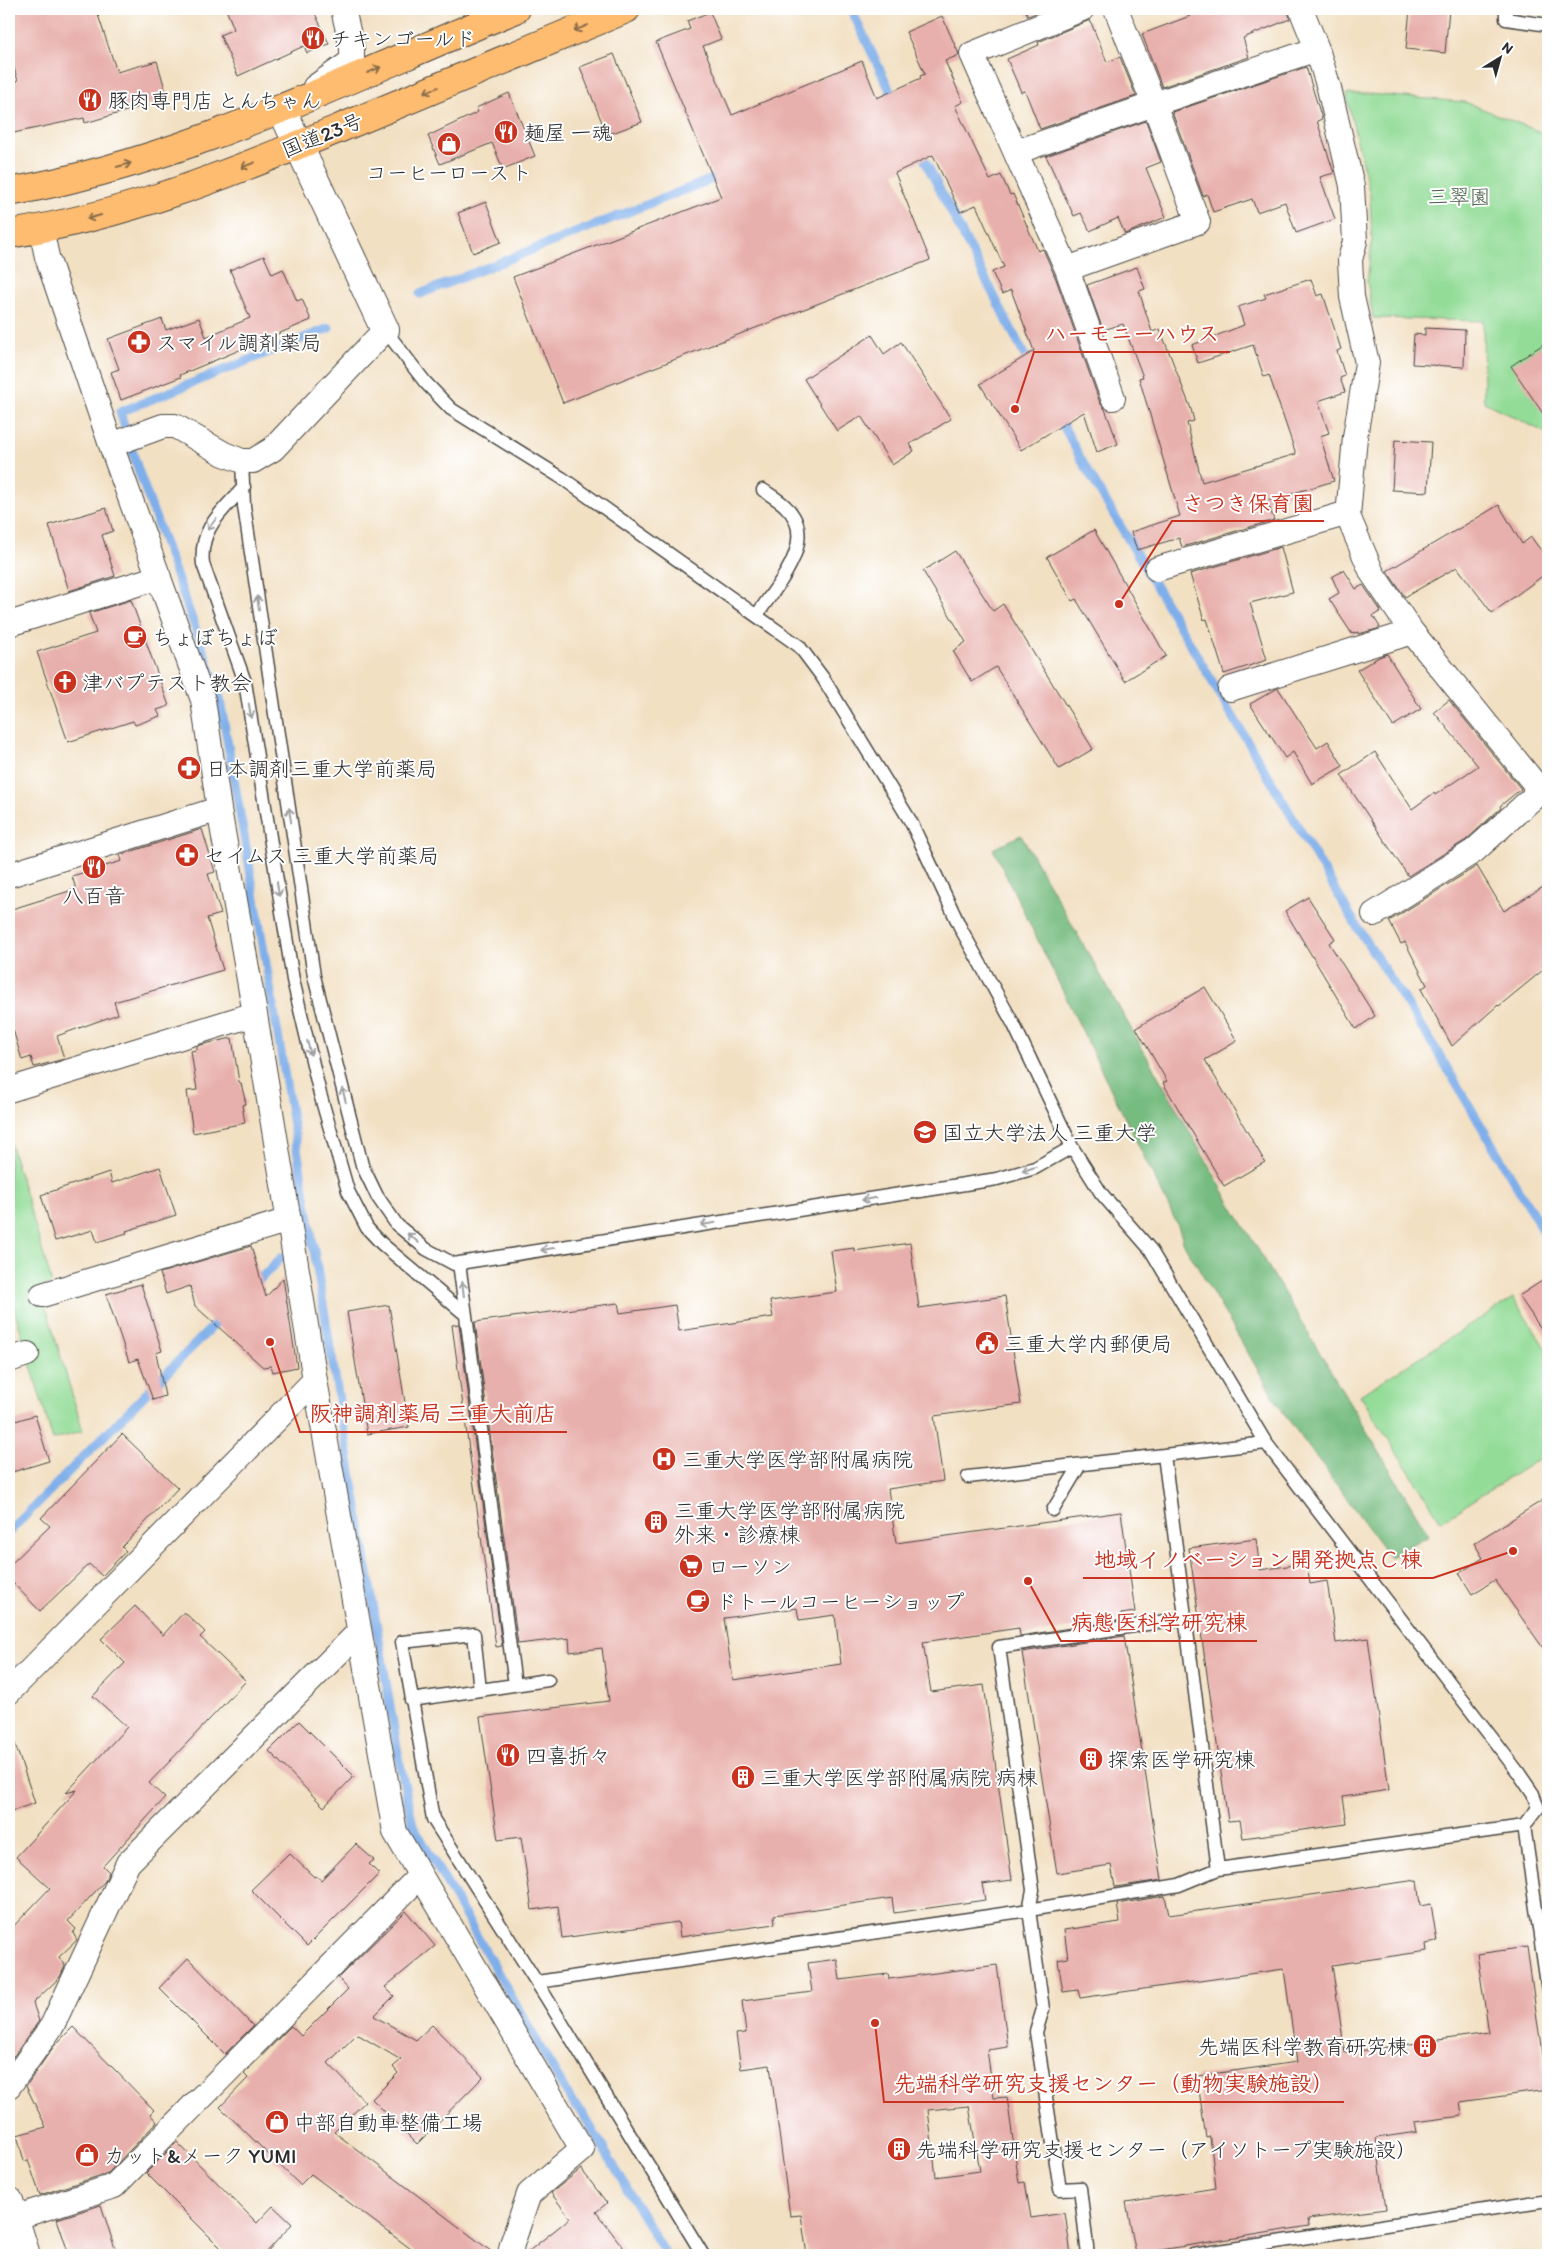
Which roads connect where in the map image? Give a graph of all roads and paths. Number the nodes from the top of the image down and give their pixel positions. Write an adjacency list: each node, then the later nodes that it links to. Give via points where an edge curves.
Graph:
1 (343, 9): 12 (street, via 352,61)
2 (516, 9): 8 (highway, 国道23号)
3 (626, 9): 13 (highway, 国道23号, one-way to 13)
4 (1082, 9): 14 (street, via 972,54)
5 (1116, 9): 11 (street)
6 (1301, 9): 10 (street)
7 (1506, 9): 9 (lane, via 1506,19)
8 (487, 14): 12 (highway, 国道23号, one-way to 8)
9 (1548, 25)
10 (1317, 49): 11 (street); 25 (street, via 1352,186 1355,241 1350,260 1352,297 1367,363 1355,437)
11 (1154, 104): 14 (street); 18 (street, via 1198,222)
12 (282, 110): 13 (street); 15 (highway, 国道23号, one-way to 12, via 124,165)
13 (298, 146): 16 (highway, 国道23号, one-way to 16, via 158,199); 19 (street)
14 (1016, 152): 18 (street)
15 (9, 192)
16 (41, 229): 17 (highway, 国道23号); 21 (street, via 47,257)
17 (9, 234)
18 (1067, 269): 20 (street)
19 (385, 330): 22 (street, via 273,449 253,461); 28 (lane, via 425,382 451,409 562,478)
20 (1113, 398)
21 (111, 445): 22 (street, via 163,426 175,426); 27 (street)
22 (242, 461): 23 (lane)
23 (244, 487): 39 (lane, one-way to 23, via 454,1264 426,1249 397,1225 376,1196 362,1166 314,976 244,506); 41 (lane, one-way to 41, via 208,529 202,551 203,564 245,682 293,980 320,1094 348,1191 367,1228)
24 (763, 490): 28 (lane, via 787,507 800,540 794,558)
25 (1348, 513): 26 (street); 30 (street, via 1372,573)
26 (1157, 569)
27 (159, 577): 29 (street); 32 (street, via 202,700)
28 (757, 615): 37 (lane, via 799,646 824,678 911,822 961,929 1014,1026)
29 (9, 624)
30 (1412, 632): 31 (street); 34 (street, via 1535,784 1535,796 1474,851)
31 (1230, 689)
32 (219, 809): 33 (street); 35 (street)
33 (9, 875)
34 (1374, 914)
35 (255, 1014): 36 (street); 38 (street)
36 (9, 1090)
37 (1072, 1147): 39 (lane, one-way to 39, via 1036,1168 997,1179); 43 (lane, via 1101,1193 1150,1249)
38 (289, 1220): 40 (street); 42 (street)
39 (459, 1263): 41 (lane, one-way to 39)
40 (42, 1295)
41 (466, 1315): 51 (lane)
42 (315, 1380): 49 (street); 53 (street)
43 (1266, 1443): 44 (lane); 55 (lane, via 1533,1794 1538,1808)
44 (1164, 1455): 45 (lane); 48 (lane)
45 (1080, 1465): 46 (lane); 47 (lane)
46 (968, 1477)
47 (1053, 1510)
48 (1185, 1618): 56 (lane); 58 (lane, via 999,1647 1032,1890)
49 (359, 1632): 57 (street, via 395,1832); 61 (street, via 128,1863 52,2026)
50 (548, 1680): 51 (lane)
51 (515, 1685): 52 (lane)
52 (480, 1690): 54 (lane); 54 (lane, via 474,1634 402,1642)
53 (9, 1692)
54 (411, 1700): 59 (lane, via 432,1819)
55 (1524, 1826): 56 (lane); 60 (lane)
56 (1218, 1869): 58 (lane, via 1179,1885)
57 (420, 1876): 63 (street, via 114,2186); 65 (street, via 582,2149 529,2194)
58 (1029, 1910): 59 (lane); 67 (lane, via 1044,2009 1036,2032 1060,2189 1080,2188)
59 (537, 1982): 66 (lane)
60 (1548, 1991)
61 (9, 2086)
62 (1548, 2200): 68 (lane)
63 (11, 2210): 64 (street)
64 (26, 2255)
65 (510, 2255)
66 (703, 2255)
67 (1088, 2255)
68 (1193, 2255)

